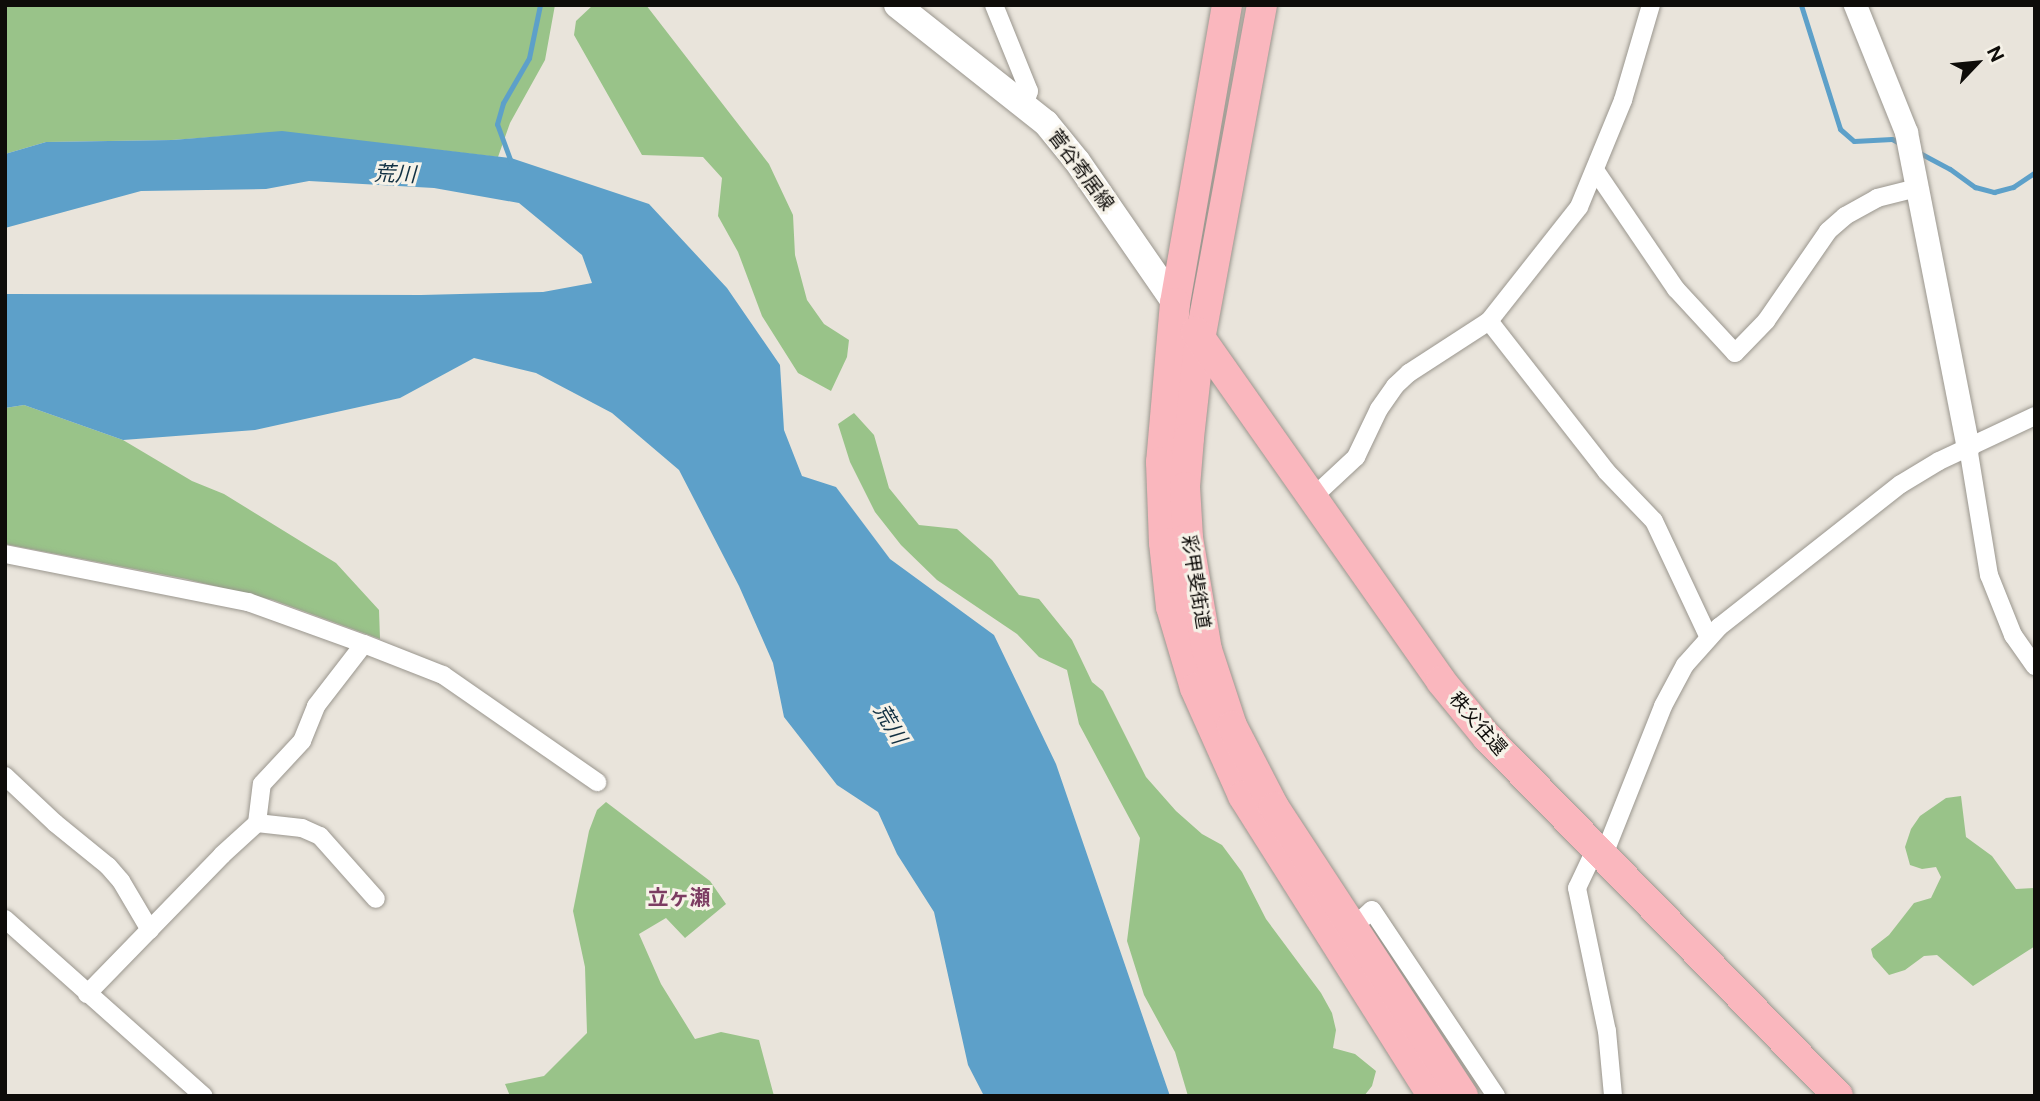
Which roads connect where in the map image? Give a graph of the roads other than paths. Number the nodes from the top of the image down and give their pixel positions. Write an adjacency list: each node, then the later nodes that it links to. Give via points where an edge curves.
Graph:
1 (897, 5): 9 (main road, 菅谷寄居線)
2 (994, 5): 9 (street, via 1029,91)
3 (1227, 5): 7 (highway, 彩甲斐街道)
4 (1262, 5): 8 (highway, 彩甲斐街道)
5 (1651, 5): 10 (street, via 1623,100)
6 (1855, 5): 11 (street, via 1906,132)
7 (1216, 79): 8 (highway); 12 (highway, 彩甲斐街道)
8 (1249, 84): 14 (highway, 彩甲斐街道)
9 (1024, 106): 12 (main road, 菅谷寄居線, via 1046,123 1077,161)
10 (1595, 170): 11 (street, via 1676,289 1735,353 1766,321 1836,223 1877,198); 13 (street, via 1579,207)
11 (1917, 188): 16 (street)
12 (1175, 303): 14 (highway, 秩父往還); 19 (highway, 彩甲斐街道, via 1161,462 1164,543)
13 (1489, 321): 17 (street, via 1395,386 1356,457); 20 (street, via 1589,450 1654,521)
14 (1200, 338): 17 (highway, 秩父往還); 19 (highway, 彩甲斐街道, via 1185,487)
15 (2035, 416): 16 (street)
16 (1968, 447): 20 (street, via 1901,484 1757,595); 22 (street, via 1989,575 2013,635)
17 (1311, 499): 26 (highway, 秩父往還, via 1441,681 1487,737)
18 (5, 554): 21 (street, via 248,602)
19 (1185, 604): 30 (highway, 彩甲斐街道, via 1207,650 1232,726)
20 (1709, 638): 26 (street, via 1685,665 1664,706)
21 (364, 644): 24 (street, via 443,675); 25 (street, via 316,706 302,741 262,784)
22 (2035, 666)
23 (5, 776): 29 (street, via 108,866)
24 (597, 782)
25 (257, 823): 27 (street, via 302,828 320,836); 29 (street)
26 (1599, 854): 36 (street, via 1577,888 1607,1031); 37 (highway, 秩父往還)
27 (376, 899)
28 (5, 919): 31 (street)
29 (150, 930): 31 (street)
30 (1345, 936): 33 (highway, 彩甲斐街道); 34 (highway, 彩甲斐街道); 35 (street, via 1372,910)
31 (87, 994): 32 (street)
32 (204, 1096)
33 (1433, 1096)
34 (1463, 1096)
35 (1496, 1096)
36 (1613, 1096)
37 (1838, 1096)

